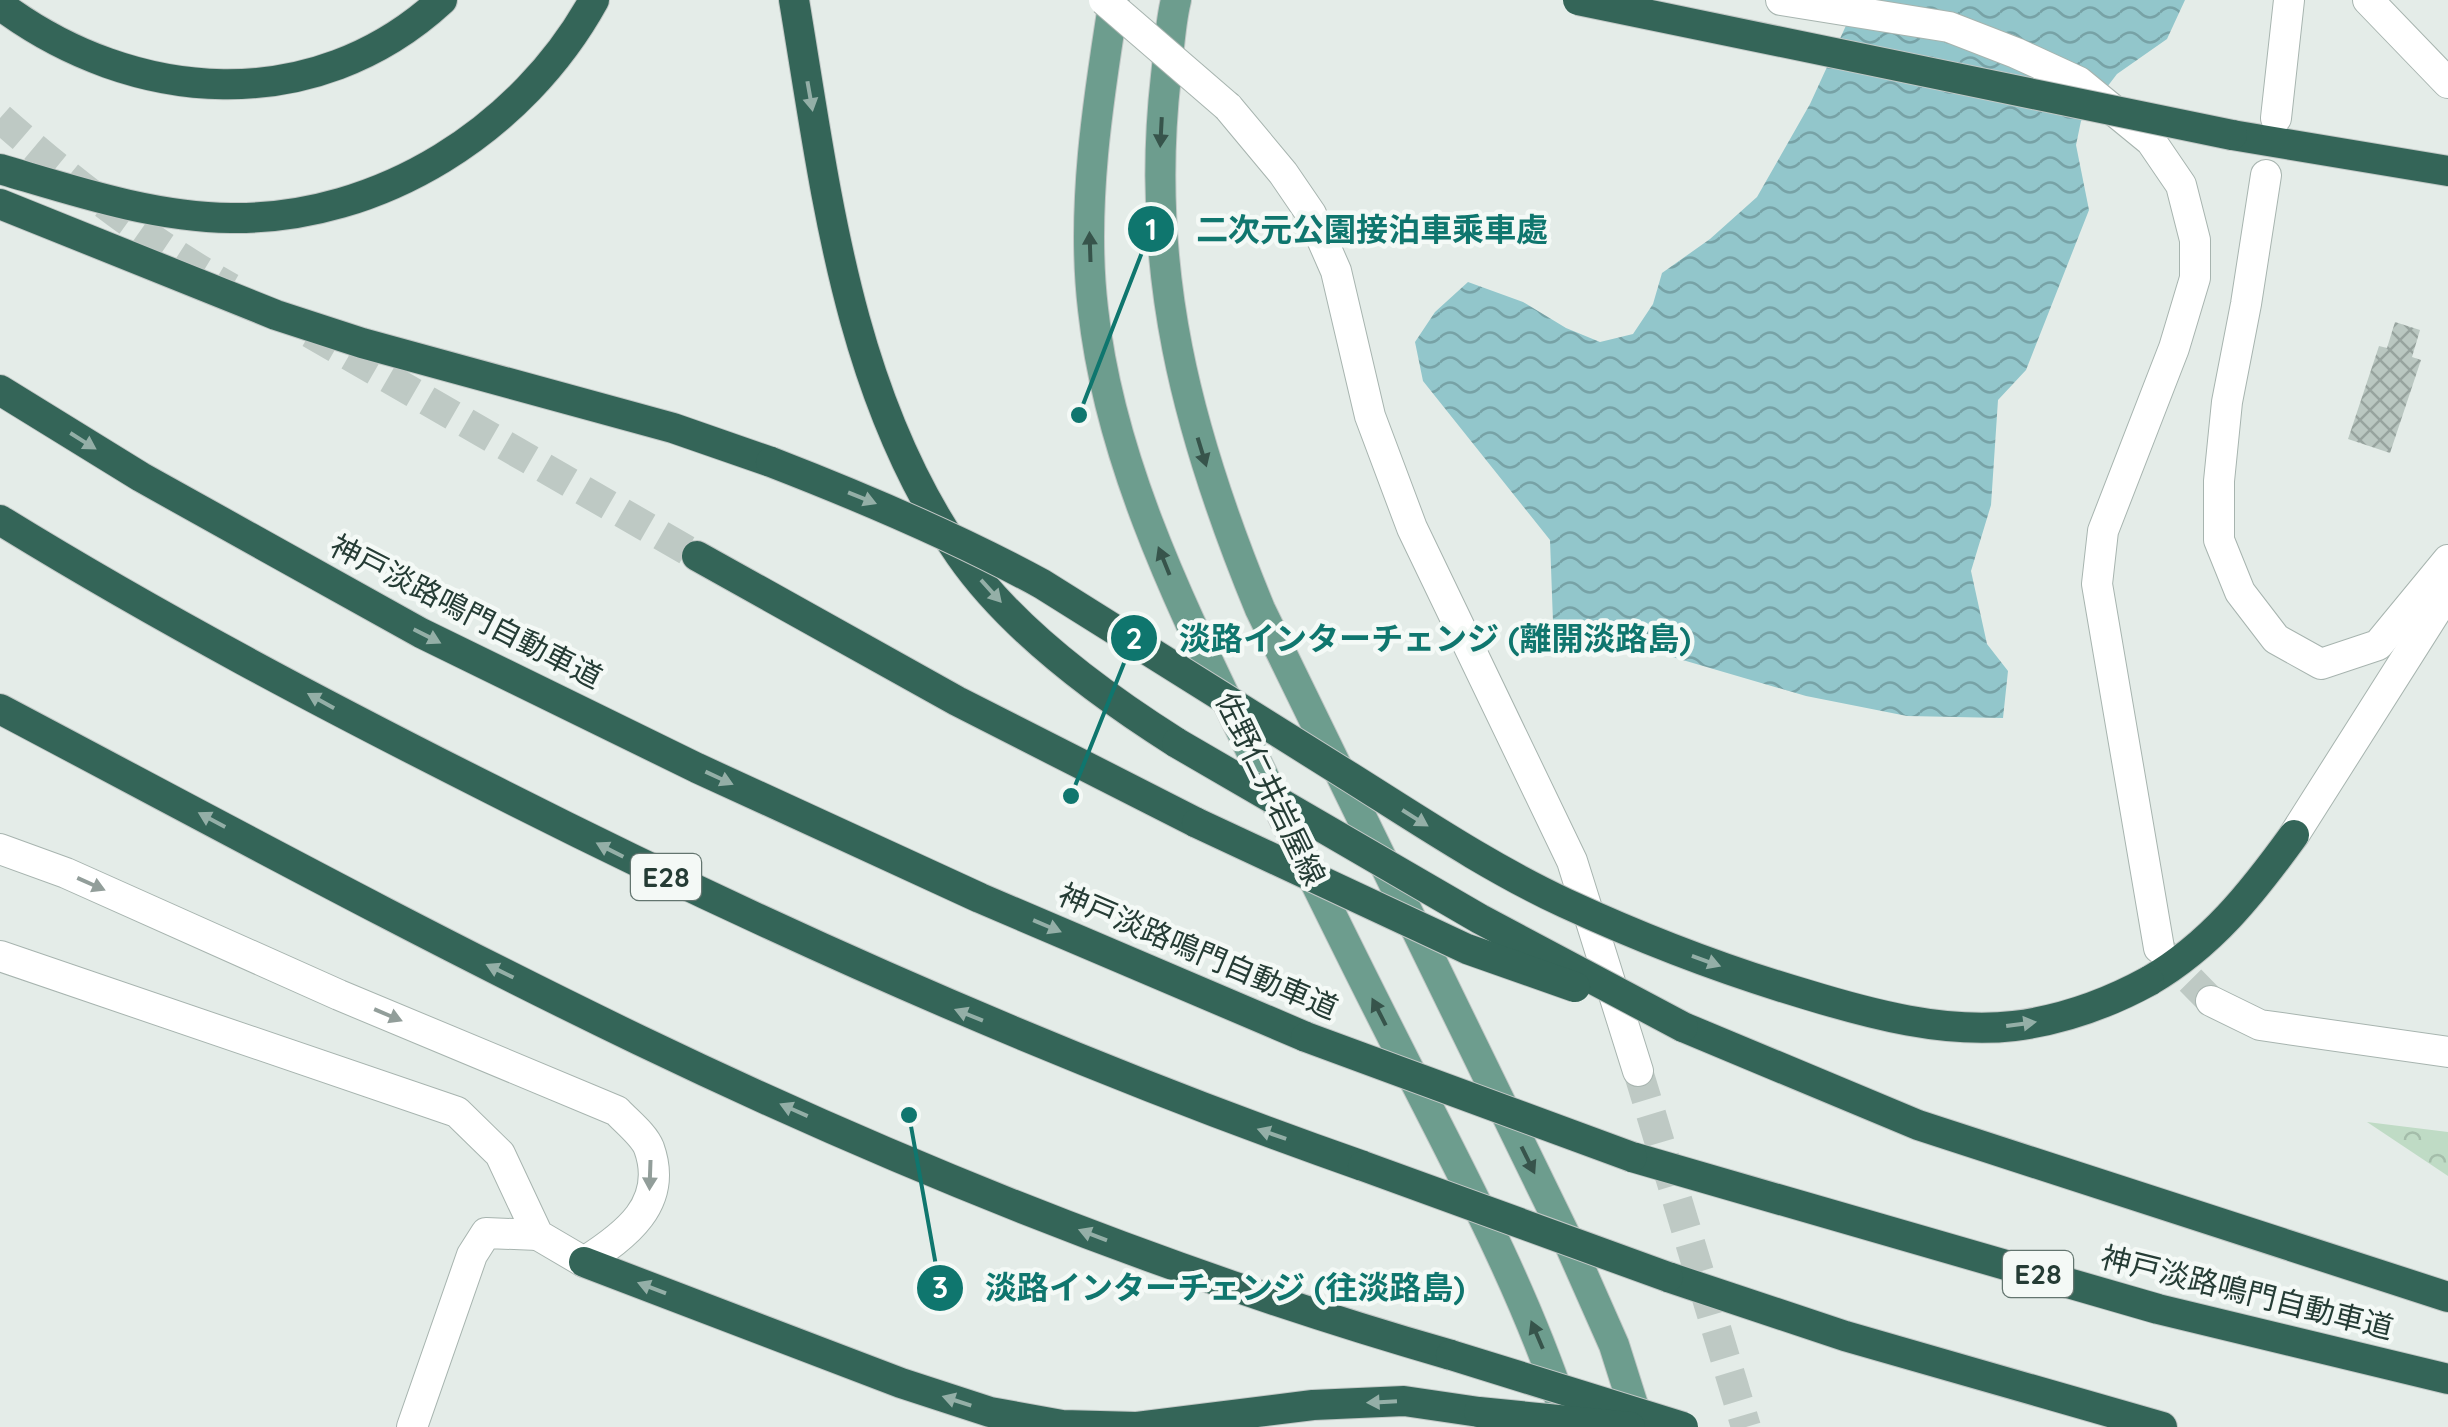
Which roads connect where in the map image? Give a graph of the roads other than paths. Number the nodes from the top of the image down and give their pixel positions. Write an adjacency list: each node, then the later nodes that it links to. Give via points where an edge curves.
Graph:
1 (442, 0): 11 (highway, via 386,44 336,68 276,82 214,85 150,78 92,58)
2 (594, 0): 14 (highway, via 546,70 500,118 402,182 346,201 269,216 180,214)
3 (794, 0): 29 (highway, one-way to 29, bridge, via 829,210 866,364 923,497 962,558 1092,684 1178,743 1480,920)
4 (1104, 0): 31 (street, bridge, via 1228,107 1311,214 1336,271 1370,416 1412,528 1572,861)
5 (1114, 0): 37 (main road, 佐野仁井岩屋線, one-way to 5, via 1541,1342 1490,1230 1190,624 1124,458 1092,308 1090,232)
6 (1176, 0): 39 (main road, one-way to 39, via 1158,192 1177,360 1221,515 1260,609 1568,1241 1614,1345)
7 (1578, 0): 15 (highway, bridge, via 2232,135)
8 (1781, 0): 26 (street, bridge, via 1949,27 2016,52 2079,82 2151,141 2181,185 2195,240 2195,278 2103,530 2097,584)
9 (2289, 0): 13 (street)
10 (2368, 0): 12 (street)
11 (0, 5)
12 (2448, 83)
13 (2276, 118)
14 (0, 168)
15 (2448, 171)
16 (2266, 174): 21 (street, via 2219,481 2219,540 2240,592 2276,639 2321,664 2378,646)
17 (0, 204): 24 (highway, one-way to 24, bridge, via 276,316 673,428 923,522 1042,584 1562,902 1749,978 1823,1000 1953,1026 2011,1026 2119,998 2210,938)
18 (0, 390): 35 (highway, 神戸淡路鳴門自動車道 / E28, one-way to 35, bridge, via 141,478 421,633 980,898 1306,1037 1632,1157 2158,1309)
19 (0, 520): 41 (highway, E28, one-way to 19, bridge, via 1845,1336 1668,1276 1241,1123 946,1006 644,867 370,728)
20 (697, 556): 29 (highway, bridge, via 958,702 1197,823 1468,949)
21 (2448, 560)
22 (2448, 592): 24 (street)
23 (0, 709): 40 (highway, one-way to 23, bridge, via 1263,1297 944,1176 642,1042)
24 (2294, 836)
25 (0, 849): 33 (street, one-way to 33, via 617,1111 648,1144 654,1178 640,1220)
26 (2159, 948)
27 (0, 956): 32 (street, via 457,1112 500,1154)
28 (2211, 1001): 30 (street, via 2260,1025)
29 (1683, 1027): 34 (highway, via 1918,1125)
30 (2448, 1052)
31 (1638, 1071)
32 (538, 1235): 33 (street); 36 (street, via 486,1232 464,1273)
33 (584, 1262): 38 (highway, one-way to 33, bridge, via 1404,1401 1137,1426 1062,1425 990,1412 900,1382)
34 (2448, 1297)
35 (2448, 1379)
36 (412, 1427)
37 (1570, 1427)
38 (1630, 1427)
39 (1640, 1427)
40 (1683, 1427)
41 (2162, 1427)

